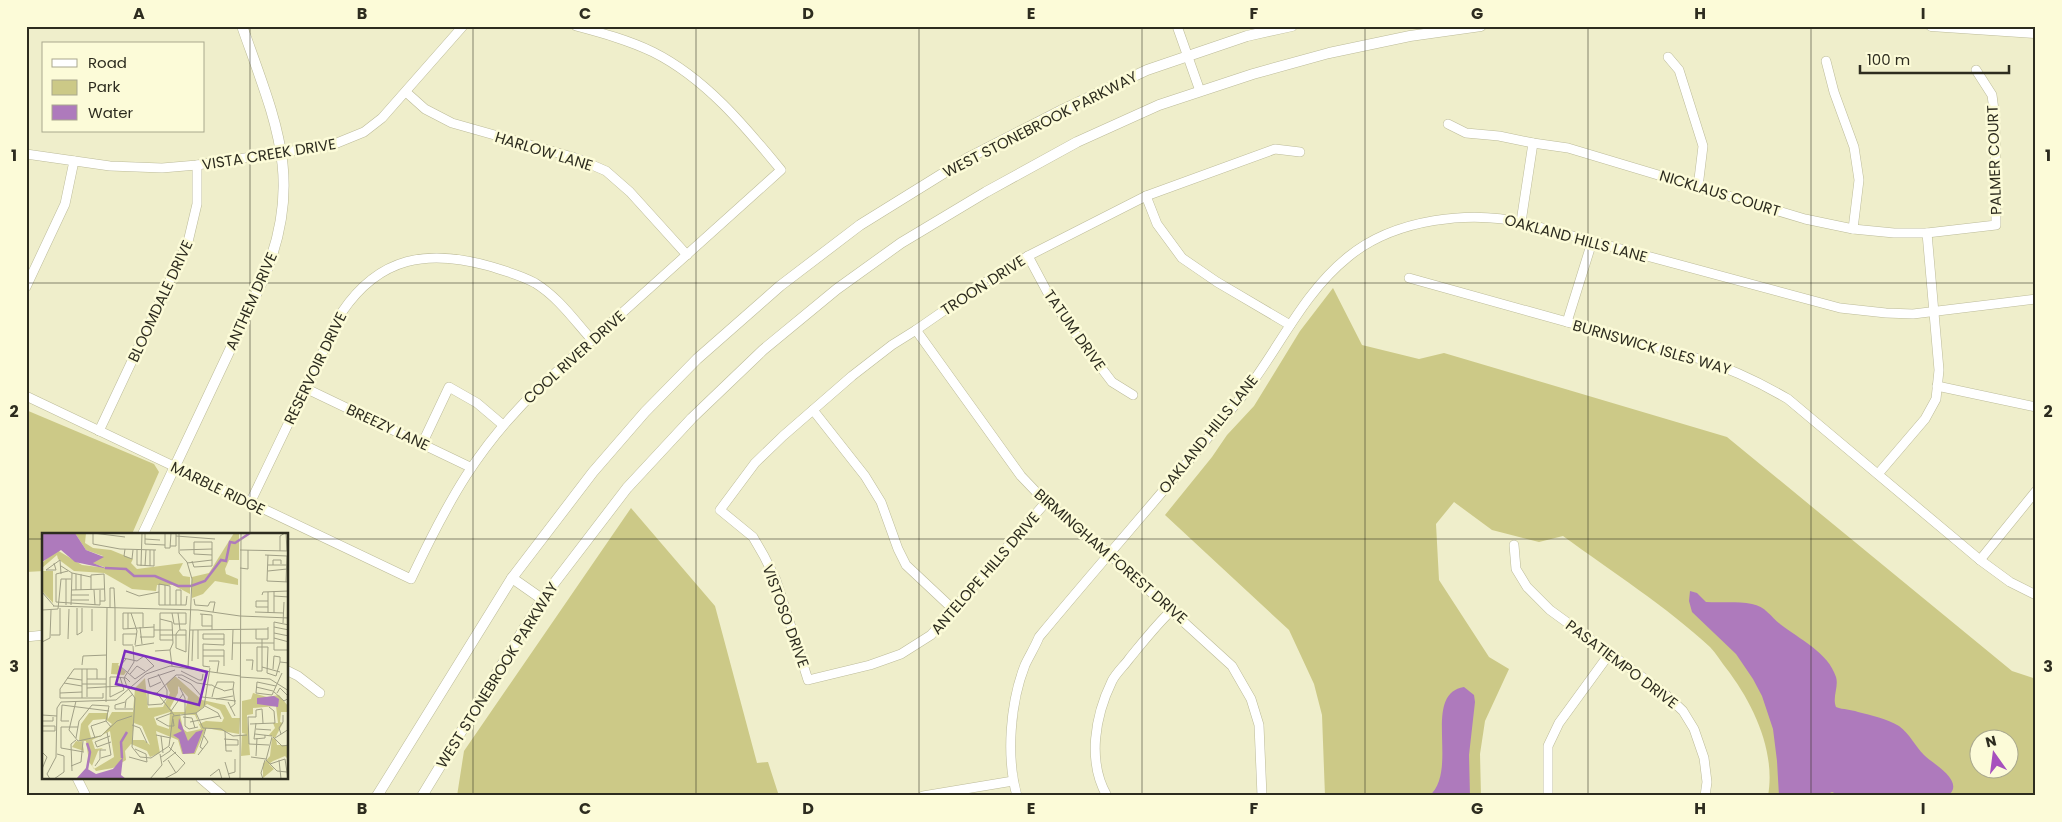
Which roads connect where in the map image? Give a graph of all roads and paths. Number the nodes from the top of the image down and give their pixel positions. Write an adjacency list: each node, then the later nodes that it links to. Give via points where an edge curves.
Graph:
1 (242, 26): 18 (street, ANTHEM DRIVE, via 272,109)
2 (464, 26): 13 (street, VISTA CREEK DRIVE)
3 (576, 26): 29 (street, COOL RIVER DRIVE, via 638,45 685,71 716,97 781,170)
4 (1292, 26): 9 (street, WEST STONEBROOK PARKWAY, via 1247,36)
5 (1481, 26): 14 (street, WEST STONEBROOK PARKWAY, via 1410,36 1330,53)
6 (1931, 26): 8 (street)
7 (1178, 30): 9 (street)
8 (2036, 33)
9 (1187, 56): 14 (street); 59 (street, WEST STONEBROOK PARKWAY, via 1147,70 968,158 860,225 780,286 697,359 645,412 593,472)
10 (1668, 57): 22 (street, via 1679,70 1702,146)
11 (1826, 62): 26 (street, via 1854,147 1859,180)
12 (1976, 70): 25 (street, PALMER COURT, via 1992,95 1995,118)
13 (406, 92): 18 (street, VISTA CREEK DRIVE, via 382,118 354,137 332,145); 29 (street, HARLOW LANE, via 425,109 452,123 576,158 606,171 630,192)
14 (1200, 92): 62 (street, WEST STONEBROOK PARKWAY, via 1159,105 1077,142 901,243 837,289 763,350 692,418 628,488)
15 (1448, 124): 16 (street, NICKLAUS COURT, via 1466,133)
16 (1533, 143): 22 (street, NICKLAUS COURT, via 1568,148); 24 (street)
17 (1300, 152): 23 (street, TROON DRIVE, via 1275,149)
18 (282, 153): 21 (street, VISTA CREEK DRIVE); 48 (street, ANTHEM DRIVE, via 284,198 273,256)
19 (26, 154): 20 (street, VISTA CREEK DRIVE)
20 (74, 161): 21 (street, VISTA CREEK DRIVE, via 136,168); 32 (street, via 65,204)
21 (197, 165): 46 (street, BLOOMDALE DRIVE, via 197,204 188,242)
22 (1698, 187): 26 (street, NICKLAUS COURT, via 1805,219)
23 (1146, 196): 30 (street, TROON DRIVE); 36 (street, via 1157,224 1182,258)
24 (1521, 222): 28 (street, OAKLAND HILLS LANE); 36 (street, OAKLAND HILLS LANE, via 1497,218 1450,218 1379,238 1348,256 1318,286)
25 (1996, 225): 27 (street, NICKLAUS COURT)
26 (1853, 229): 27 (street, NICKLAUS COURT)
27 (1927, 233): 34 (street)
28 (1592, 242): 34 (street, OAKLAND HILLS LANE, via 1840,308 1886,313); 35 (street)
29 (687, 255): 38 (street, COOL RIVER DRIVE)
30 (1028, 256): 37 (street, TROON DRIVE); 41 (street, TATUM DRIVE, via 1074,332 1112,382)
31 (1409, 278): 35 (street, BURNSWICK ISLES WAY)
32 (26, 286)
33 (2036, 300): 34 (street, OAKLAND HILLS LANE)
34 (1934, 313): 39 (street, via 1940,370)
35 (1567, 322): 50 (street, BURNSWICK ISLES WAY, via 1733,370 1788,399)
36 (1290, 324): 57 (street, OAKLAND HILLS LANE, via 1245,392)
37 (916, 330): 44 (street, TROON DRIVE, via 892,345); 52 (street, BIRMINGHAM FOREST DRIVE, via 1021,476)
38 (592, 340): 40 (street, RESERVOIR DRIVE, via 553,297 536,284 516,274 470,261 429,257 409,261 380,274 362,287 337,321); 45 (street, COOL RIVER DRIVE)
39 (1937, 386): 43 (street); 50 (street, via 1936,399 1925,419)
40 (305, 388): 47 (street, BREEZY LANE); 53 (street, RESERVOIR DRIVE)
41 (1133, 395)
42 (26, 396): 46 (street, MARBLE RIDGE)
43 (2036, 407)
44 (813, 410): 54 (street, TROON DRIVE, via 755,464); 63 (street, via 865,476 881,502 906,565)
45 (503, 424): 47 (street, via 477,403 449,387); 49 (street, COOL RIVER DRIVE)
46 (98, 430): 48 (street, MARBLE RIDGE)
47 (422, 444): 49 (street, BREEZY LANE)
48 (174, 467): 53 (street, MARBLE RIDGE); 55 (street, ANTHEM DRIVE)
49 (470, 467): 60 (street, COOL RIVER DRIVE, via 446,506)
50 (1878, 474): 58 (street, BURNSWICK ISLES WAY)
51 (2036, 491): 58 (street)
52 (1046, 502): 57 (street, BIRMINGHAM FOREST DRIVE); 63 (street, ANTELOPE HILLS DRIVE)
53 (250, 503): 60 (street, MARBLE RIDGE)
54 (720, 510): 69 (street, VISTOSO DRIVE, via 753,537 764,556 784,602)
55 (143, 533)
56 (1514, 545): 67 (street, PASATIEMPO DRIVE, via 1516,569 1527,587 1550,610)
57 (1109, 554): 64 (street, BIRMINGHAM FOREST DRIVE); 73 (street, OAKLAND HILLS LANE, via 1039,637 1025,666 1012,729)
58 (1980, 560): 61 (street, BURNSWICK ISLES WAY, via 2010,582)
59 (512, 578): 62 (street); 76 (street, WEST STONEBROOK PARKWAY)
60 (411, 579)
61 (2036, 595)
62 (542, 599): 77 (street, WEST STONEBROOK PARKWAY)
63 (954, 610): 69 (street, ANTELOPE HILLS DRIVE, via 931,635 901,654)
64 (1172, 610): 80 (street, via 1149,632 1113,680 1105,700 1096,731 1096,759 1099,781); 81 (street, BIRMINGHAM FOREST DRIVE, via 1232,666 1251,699 1259,725)
65 (42, 635): 66 (street)
66 (26, 637)
67 (1610, 653): 82 (street, via 1559,722 1548,746); 83 (street, PASATIEMPO DRIVE, via 1683,711 1704,758)
68 (289, 672): 70 (street)
69 (808, 680)
70 (320, 693)
71 (78, 780): 74 (street)
72 (203, 780): 75 (street)
73 (1012, 781): 78 (street); 79 (street, OAKLAND HILLS LANE)
74 (86, 796)
75 (222, 796)
76 (377, 796)
77 (422, 796)
78 (923, 796)
79 (1017, 796)
80 (1108, 796)
81 (1262, 796)
82 (1548, 796)
83 (1705, 796)

